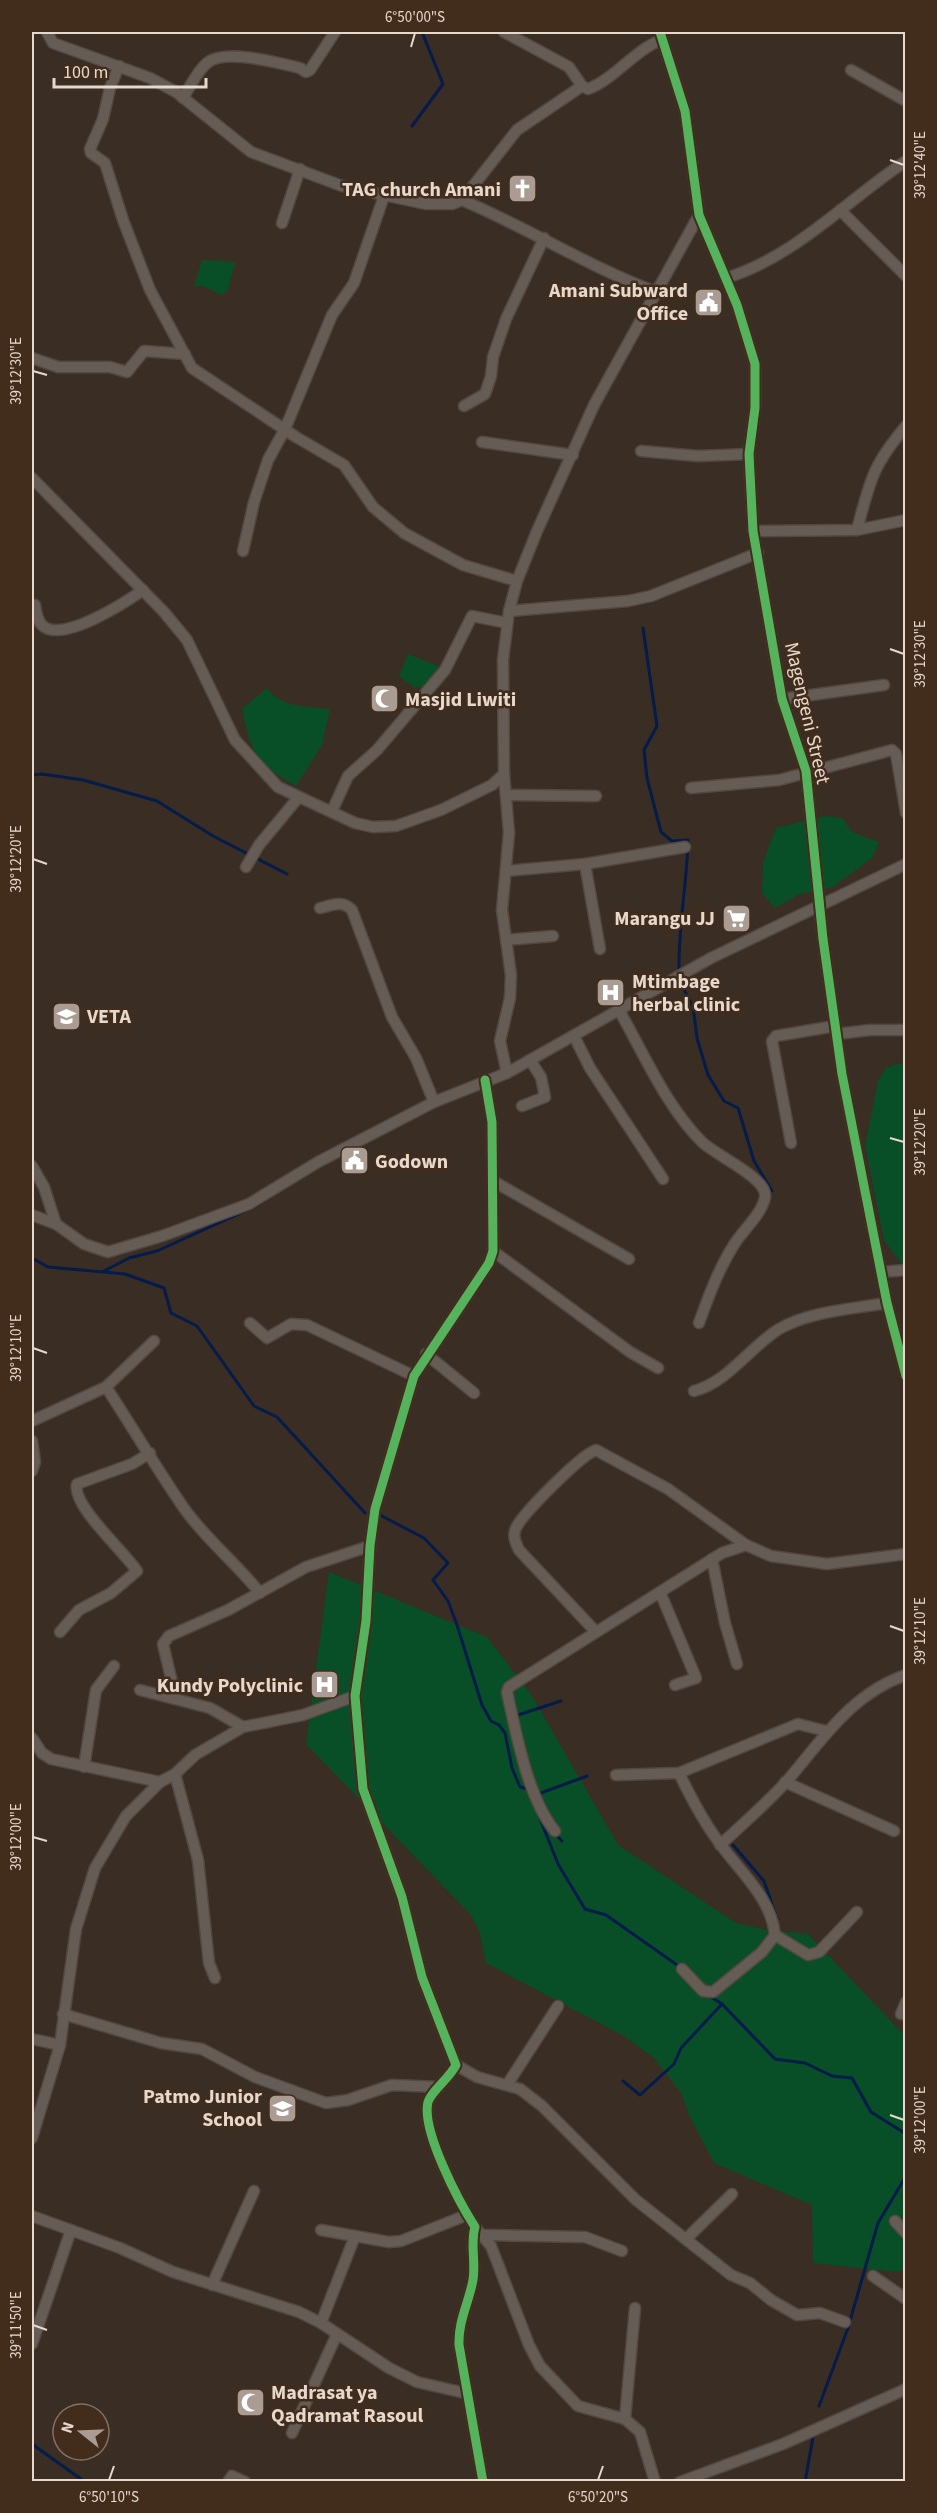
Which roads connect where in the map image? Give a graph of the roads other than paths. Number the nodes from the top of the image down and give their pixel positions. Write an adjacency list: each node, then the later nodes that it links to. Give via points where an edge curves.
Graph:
1 (47, 32): 5 (street, via 53,43)
2 (335, 32): 8 (street, via 306,72 250,58 220,58 205,64)
3 (504, 32): 7 (street, via 569,67)
4 (660, 36): 7 (street, via 595,87 588,90); 15 (street, Magengeni Street, via 685,111)
5 (119, 66): 8 (street, via 150,78); 21 (street, via 90,149 105,163 150,290)
6 (851, 70): 9 (street)
7 (582, 86): 13 (street, via 517,130)
8 (183, 98): 11 (street, via 251,153)
9 (906, 101)
10 (906, 161): 14 (street)
11 (300, 169): 12 (street, via 342,186); 16 (street)
12 (384, 195): 13 (street, via 426,204); 25 (street, via 354,283 332,315)
13 (462, 200): 17 (street)
14 (840, 210): 18 (street); 19 (street, via 768,262)
15 (699, 214): 19 (street, Magengeni Street); 20 (street)
16 (282, 224)
17 (544, 238): 20 (street, via 617,277); 23 (street, via 506,319 485,393)
18 (906, 276)
19 (726, 278): 28 (street, Magengeni Street, via 755,364 756,399)
20 (656, 292): 29 (street, via 594,405)
21 (185, 354): 22 (street, via 144,351 127,372 105,367 58,367); 25 (street, via 192,368)
22 (32, 358)
23 (464, 406)
24 (906, 426): 32 (street, via 870,478)
25 (285, 429): 34 (street, via 268,460); 36 (street, via 344,465 373,507 404,533 464,565)
26 (482, 442): 29 (street)
27 (641, 451): 28 (street, via 698,456)
28 (749, 454): 33 (street, Magengeni Street)
29 (573, 455): 36 (street)
30 (32, 478): 37 (street)
31 (906, 520): 32 (street)
32 (857, 530): 33 (street)
33 (753, 531): 35 (street, Magengeni Street)
34 (243, 551)
35 (758, 553): 39 (street, via 672,589 639,598); 42 (street, Magengeni Street)
36 (517, 581): 39 (street)
37 (142, 590): 38 (street, via 99,618 58,629 43,626); 48 (street, via 187,640 235,740 278,787)
38 (35, 605)
39 (509, 611): 40 (street)
40 (507, 623): 44 (street, via 503,660); 49 (street, via 472,616 445,670 376,750 348,776)
41 (884, 685): 42 (street)
42 (782, 699): 43 (street, Magengeni Street)
43 (806, 771): 45 (street, via 779,780); 50 (street, via 892,750 896,754); 56 (street, Magengeni Street)
44 (504, 774): 46 (street); 49 (street, via 492,785 441,810 396,826 355,822)
45 (691, 788)
46 (508, 795): 47 (street); 55 (street)
47 (596, 796)
48 (298, 798): 49 (street); 54 (street)
49 (332, 811)
50 (906, 813)
51 (685, 847): 52 (street)
52 (585, 864): 55 (street); 60 (street)
53 (906, 864): 56 (street)
54 (246, 867)
55 (506, 871): 59 (street, via 502,910)
56 (819, 907): 61 (street, via 711,958); 62 (street, Magengeni Street)
57 (320, 908): 68 (street, via 339,903 352,910 392,1017 416,1058)
58 (553, 936): 59 (street)
59 (506, 940): 66 (street, via 510,998 500,1041)
60 (600, 949)
61 (619, 1010): 64 (street); 82 (street, via 676,1110 693,1132 764,1188 766,1196 761,1208 719,1272)
62 (836, 1030): 63 (street); 70 (street, via 776,1036 772,1041); 79 (street, Magengeni Street)
63 (906, 1030)
64 (574, 1036): 65 (street); 72 (street, via 590,1068)
65 (530, 1060): 66 (street); 69 (street, via 541,1077 544,1096)
66 (507, 1073): 67 (street)
67 (485, 1080): 68 (street); 73 (street, via 492,1122)
68 (434, 1102): 75 (street, via 318,1162 249,1204 162,1236 108,1252 84,1244)
69 (522, 1106)
70 (791, 1143)
71 (32, 1166): 75 (street, via 44,1187)
72 (663, 1179)
73 (493, 1180): 76 (street); 77 (street)
74 (32, 1215): 75 (street)
75 (56, 1224)
76 (493, 1251): 84 (street, via 489,1263); 85 (street, via 630,1352)
77 (629, 1259)
78 (906, 1270): 79 (street)
79 (881, 1272): 80 (street, Magengeni Street)
80 (886, 1303): 87 (street, Magengeni Street); 89 (street, via 793,1322 716,1381)
81 (250, 1323): 86 (street, via 267,1338 291,1324 307,1325)
82 (699, 1323)
83 (154, 1341): 88 (street)
84 (426, 1354): 86 (street); 90 (street)
85 (658, 1368)
86 (414, 1376): 96 (street, via 375,1509)
87 (906, 1376)
88 (106, 1387): 91 (street); 93 (street)
89 (694, 1391)
90 (474, 1394)
91 (32, 1421)
92 (32, 1441): 94 (street)
93 (150, 1453): 100 (street, via 187,1512); 101 (street, via 125,1467 77,1484 76,1491 96,1522 137,1571 111,1593 79,1610)
94 (32, 1472)
95 (746, 1545): 97 (street, via 771,1556 827,1564); 98 (street); 102 (street, via 668,1489 601,1451 590,1452 522,1519 514,1540)
96 (370, 1546): 100 (street, via 306,1567); 108 (street, via 366,1621)
97 (906, 1554)
98 (712, 1559): 99 (street); 103 (street)
99 (660, 1592): 102 (street); 106 (street, via 696,1678)
100 (260, 1593): 109 (street, via 207,1621 175,1632 165,1641)
101 (60, 1632)
102 (596, 1632): 119 (street, via 508,1689 526,1769)
103 (737, 1664)
104 (114, 1666): 113 (street, via 96,1690)
105 (906, 1675): 111 (street, via 879,1686)
106 (675, 1685)
107 (140, 1689): 109 (street)
108 (355, 1696): 110 (street, via 303,1715); 132 (street, via 363,1789 402,1897 422,1977)
109 (176, 1699): 110 (street, via 210,1708)
110 (243, 1726): 115 (street, via 195,1755)
111 (826, 1731): 114 (street, via 806,1725 788,1726); 118 (street)
112 (32, 1738): 113 (street, via 47,1757)
113 (84, 1767): 117 (street)
114 (679, 1773): 116 (street); 121 (street)
115 (175, 1774): 117 (street); 125 (street, via 198,1860 210,1971)
116 (616, 1775)
117 (160, 1782): 128 (street, via 126,1816 95,1868 76,1929)
118 (785, 1782): 120 (street); 121 (street)
119 (555, 1831)
120 (894, 1831)
121 (720, 1845): 123 (street, via 762,1897)
122 (857, 1912): 123 (street, via 813,1954)
123 (775, 1935): 124 (street, via 762,1953 713,1992 703,1991)
124 (682, 1968)
125 (215, 1978)
126 (906, 2002): 129 (street)
127 (558, 2006): 133 (street)
128 (63, 2014): 131 (street); 134 (street, via 161,2043 202,2049 255,2077 326,2103 392,2085)
129 (902, 2014)
130 (32, 2039): 131 (street)
131 (60, 2045): 135 (street)
132 (456, 2065): 133 (street, via 477,2077); 134 (street)
133 (507, 2085): 147 (street, via 520,2089 542,2106 636,2200)
134 (439, 2086): 138 (street, via 428,2100 429,2126)
135 (32, 2138)
136 (254, 2192): 150 (street)
137 (732, 2194): 147 (street)
138 (467, 2215): 141 (street); 146 (street, via 401,2241)
139 (32, 2216): 142 (street)
140 (895, 2221): 144 (street)
141 (475, 2227): 145 (street); 158 (street, via 474,2278 458,2329)
142 (70, 2230): 150 (street); 156 (street)
143 (321, 2230): 146 (street)
144 (906, 2233)
145 (483, 2235): 148 (street, via 585,2237); 159 (street, via 498,2261 540,2366 578,2406)
146 (355, 2236): 154 (street)
147 (686, 2239): 153 (street, via 714,2264 796,2315 820,2313)
148 (622, 2251)
149 (873, 2276): 151 (street)
150 (212, 2285): 154 (street, via 283,2306)
151 (906, 2299)
152 (635, 2308): 159 (street)
153 (845, 2322)
154 (321, 2323): 155 (street)
155 (337, 2334): 158 (street, via 417,2382); 160 (street)
156 (32, 2344)
157 (906, 2389): 165 (street, via 783,2444)
158 (465, 2393): 163 (street)
159 (625, 2419): 164 (street, via 640,2432)
160 (292, 2433)
161 (228, 2481): 162 (street, via 232,2476)
162 (245, 2481)
163 (483, 2481)
164 (656, 2481)
165 (680, 2481)

